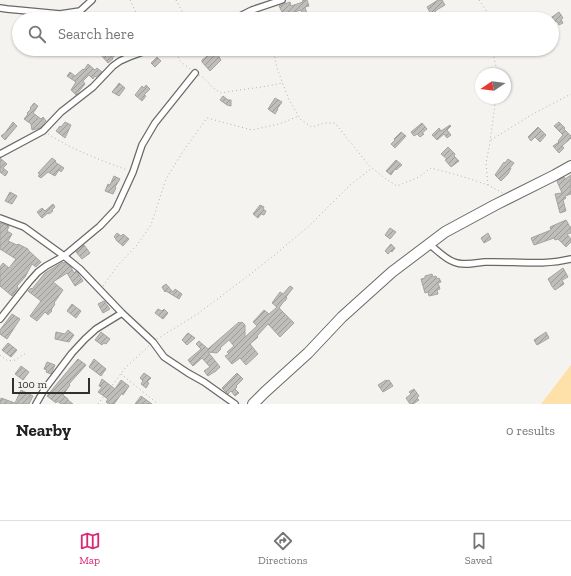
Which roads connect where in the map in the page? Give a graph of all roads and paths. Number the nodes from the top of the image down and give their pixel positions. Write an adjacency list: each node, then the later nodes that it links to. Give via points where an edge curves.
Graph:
1 (92, 0): 9 (street, via 80,11)
2 (130, 0): 10 (path)
3 (176, 0): 11 (path)
4 (282, 0): 6 (street)
5 (479, 0): 14 (path)
6 (261, 7): 12 (street); 13 (path)
7 (0, 8): 8 (street)
8 (39, 12)
9 (73, 12)
10 (136, 12)
11 (182, 12)
12 (248, 12)
13 (263, 12)
14 (487, 12)
15 (132, 56): 25 (street, via 113,66)
16 (178, 56): 20 (path, via 181,62)
17 (275, 56): 21 (path)
18 (494, 56): 19 (path)
19 (496, 68)
20 (195, 73): 21 (path, via 221,93); 30 (street, via 142,145)
21 (283, 82): 24 (path, via 289,100)
22 (571, 94): 26 (path)
23 (495, 104): 26 (path)
24 (299, 116): 29 (path, via 312,127 335,123); 37 (path, via 252,130 207,118 166,179 151,225)
25 (43, 131): 27 (street); 30 (path, via 62,143)
26 (490, 140): 31 (path, via 486,163)
27 (0, 154)
28 (571, 166): 32 (highway)
29 (372, 168): 31 (path, via 397,186 419,177 431,168); 40 (path, via 350,185 276,254 196,315)
30 (133, 172): 35 (street, via 116,209)
31 (488, 185): 32 (path)
32 (512, 197): 34 (highway, via 445,232)
33 (0, 218): 35 (street, via 24,227)
34 (429, 244): 36 (street, via 451,261 460,264 550,262); 48 (highway, via 368,292)
35 (64, 256): 37 (street); 39 (street, via 38,272)
36 (571, 259)
37 (100, 289): 38 (street)
38 (122, 313): 40 (street); 44 (street, via 84,339)
39 (0, 319)
40 (153, 342): 43 (path); 47 (street, via 164,357)
41 (26, 353): 42 (path, via 8,361)
42 (0, 355)
43 (121, 374): 45 (path); 46 (path)
44 (36, 404)
45 (98, 404)
46 (158, 404)
47 (235, 404)
48 (253, 404)

